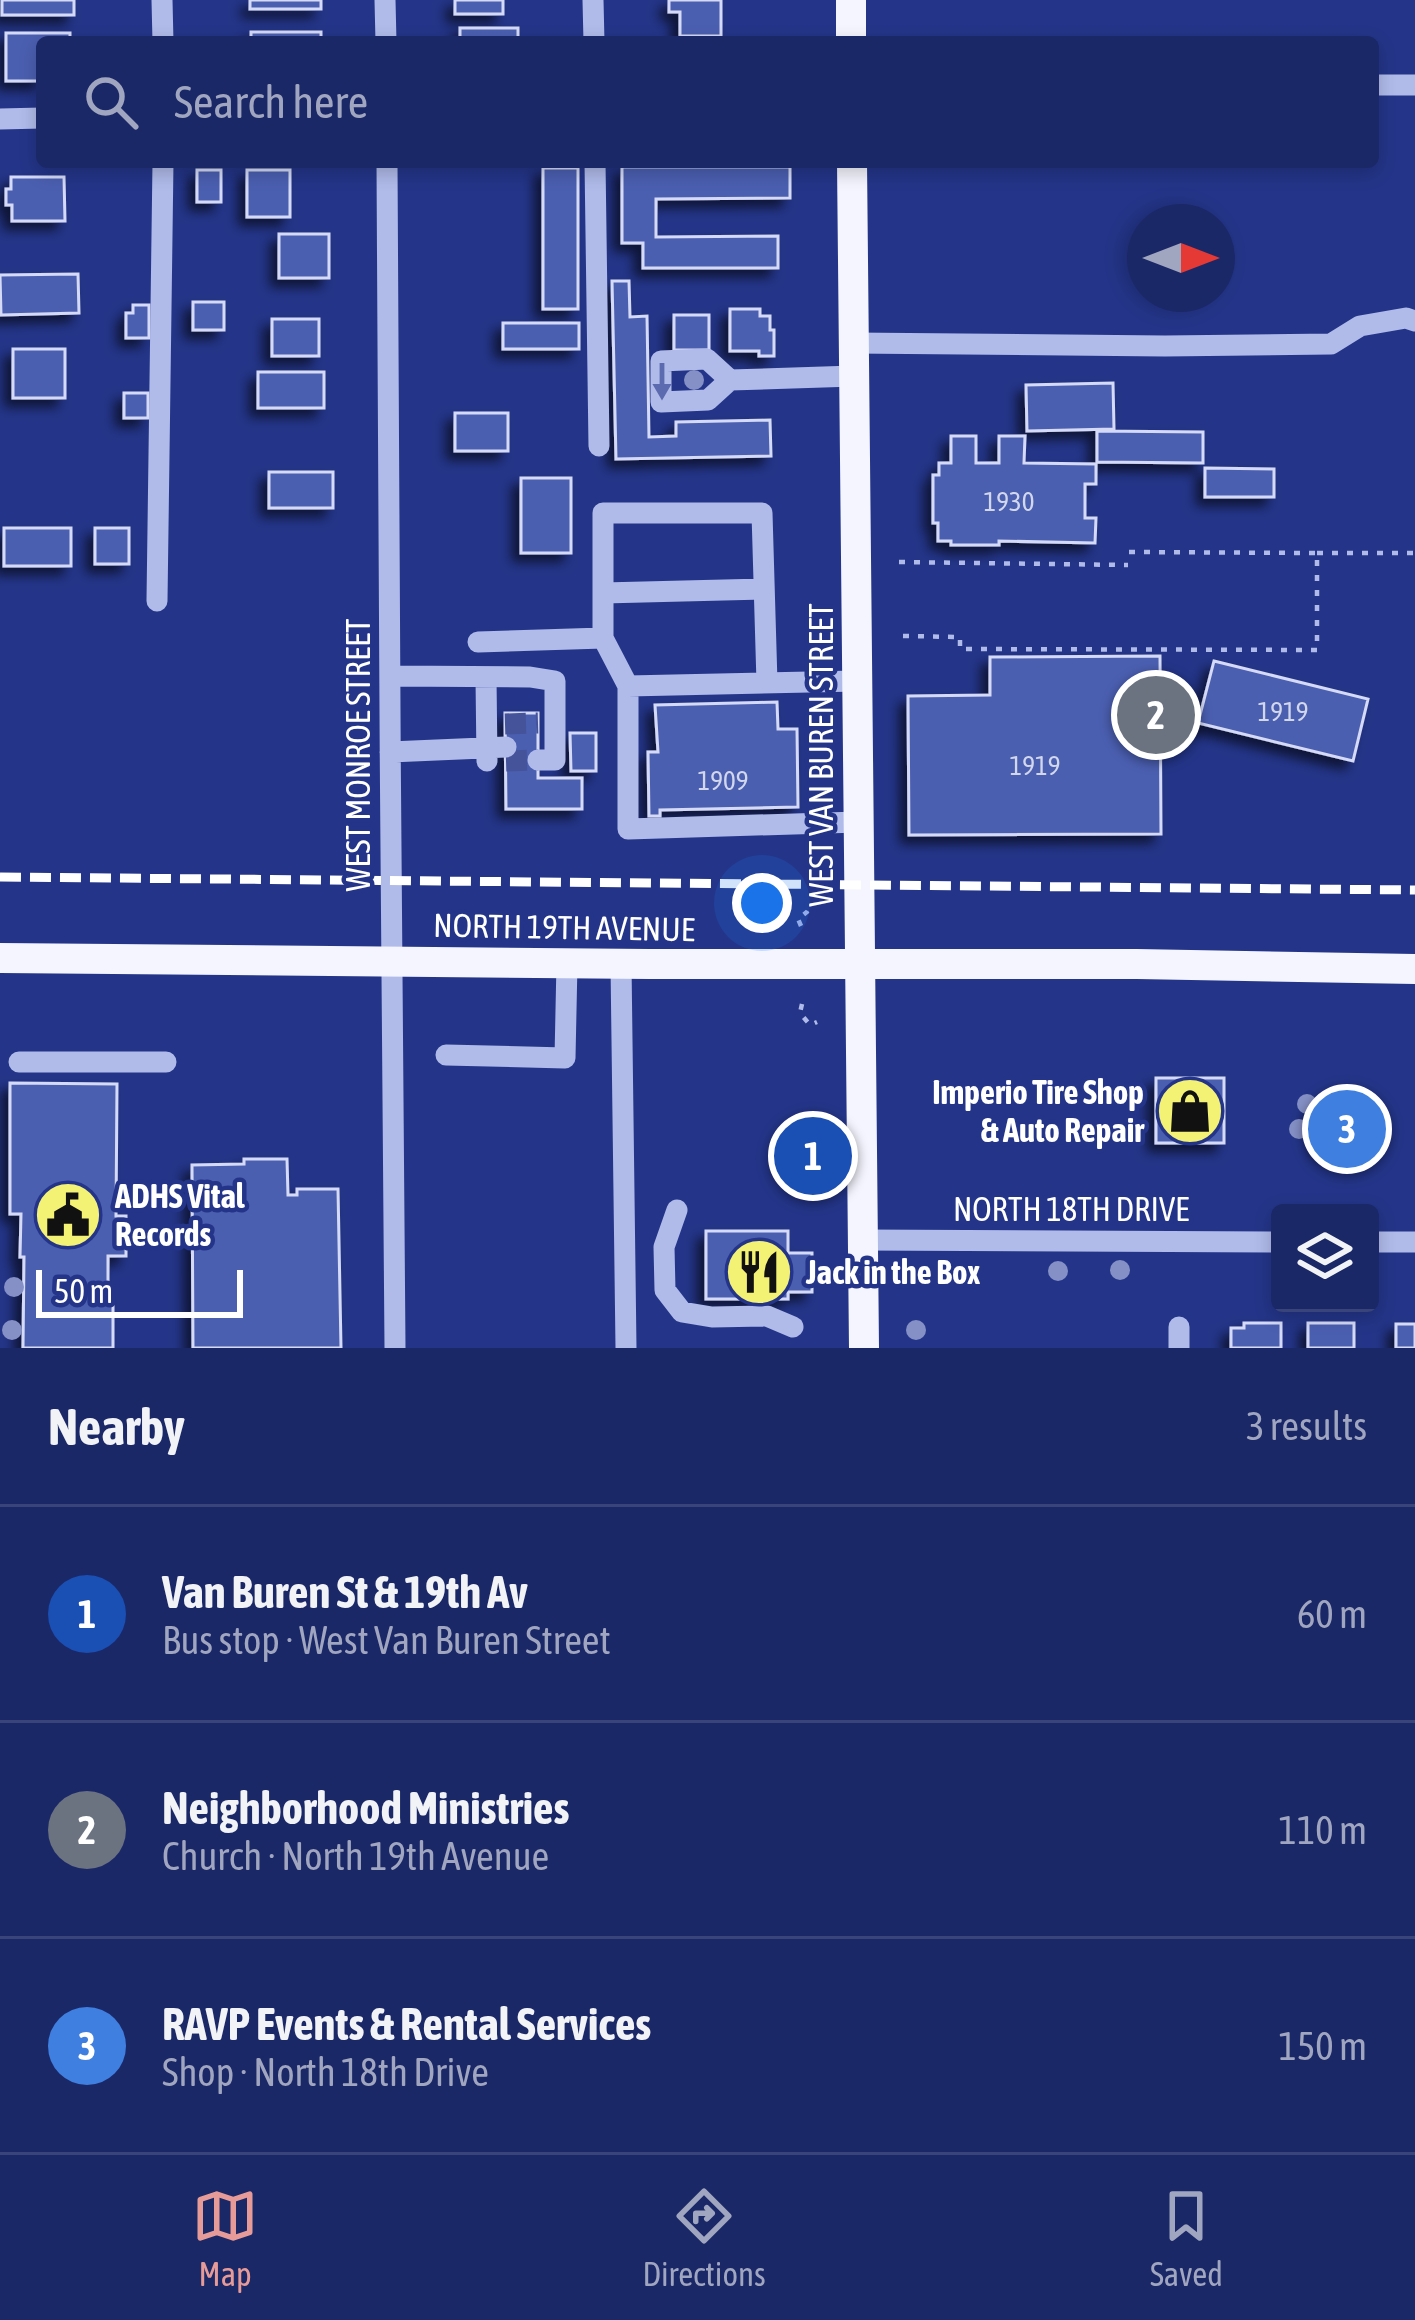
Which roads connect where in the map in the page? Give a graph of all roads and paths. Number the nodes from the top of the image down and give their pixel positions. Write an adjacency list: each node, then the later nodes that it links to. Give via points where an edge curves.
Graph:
1 (162, 0): 5 (street)
2 (386, 0): 6 (street)
3 (593, 0): 7 (street)
4 (850, 0): 8 (main road)
5 (163, 36)
6 (386, 36)
7 (594, 36)
8 (851, 36)
9 (1379, 85): 10 (street)
10 (1415, 85)
11 (36, 118): 12 (street)
12 (0, 119)
13 (164, 168): 29 (street)
14 (387, 168): 34 (street, WEST MONROE STREET)
15 (595, 168): 21 (street)
16 (852, 168): 18 (main road, WEST VAN BUREN STREET)
17 (1415, 321): 18 (street, via 1360,326 1331,344)
18 (854, 343): 19 (main road, WEST VAN BUREN STREET)
19 (854, 376): 20 (street); 37 (main road, WEST VAN BUREN STREET)
20 (730, 380)
21 (599, 446)
22 (1129, 552): 23 (path)
23 (1317, 553): 24 (path); 30 (path, via 1317,650 960,649 960,637)
24 (1415, 553)
25 (899, 562): 26 (path)
26 (1128, 565)
27 (764, 589): 28 (street); 28 (street, via 762,513 603,513); 38 (street)
28 (603, 593): 31 (street)
29 (157, 601)
30 (903, 636)
31 (603, 638): 32 (street); 39 (street)
32 (529, 640): 33 (street); 35 (street)
33 (478, 642)
34 (391, 676): 36 (street); 41 (street, WEST MONROE STREET)
35 (530, 677): 36 (street); 40 (street, via 555,681)
36 (486, 678): 41 (street, via 496,742)
37 (856, 681): 38 (street); 42 (main road, WEST VAN BUREN STREET)
38 (767, 683): 39 (street)
39 (628, 686): 42 (street, via 628,829)
40 (546, 741)
41 (390, 752): 46 (street, WEST MONROE STREET)
42 (858, 822): 48 (main road, WEST VAN BUREN STREET)
43 (816, 911): 44 (path, via 798,919)
44 (801, 926)
45 (0, 958): 46 (main road, NORTH 19TH AVENUE)
46 (390, 961): 47 (main road, NORTH 19TH AVENUE); 62 (street, WEST MONROE STREET)
47 (568, 963): 49 (main road, NORTH 19TH AVENUE); 53 (street, via 565,1058)
48 (860, 963): 49 (main road, NORTH 19TH AVENUE); 50 (main road, NORTH 19TH AVENUE); 57 (main road, WEST VAN BUREN STREET)
49 (621, 964): 63 (street)
50 (1415, 969)
51 (802, 1004): 52 (path, via 810,1025)
52 (817, 1022)
53 (446, 1055)
54 (20, 1062): 55 (street)
55 (166, 1062)
56 (676, 1210): 61 (street, via 664,1246 664,1290 682,1312 767,1316)
57 (862, 1240): 60 (street, NORTH 18TH DRIVE); 64 (main road, WEST VAN BUREN STREET)
58 (1379, 1242): 59 (street)
59 (1415, 1242)
60 (1271, 1243)
61 (793, 1327)
62 (395, 1348)
63 (626, 1348)
64 (863, 1348)

